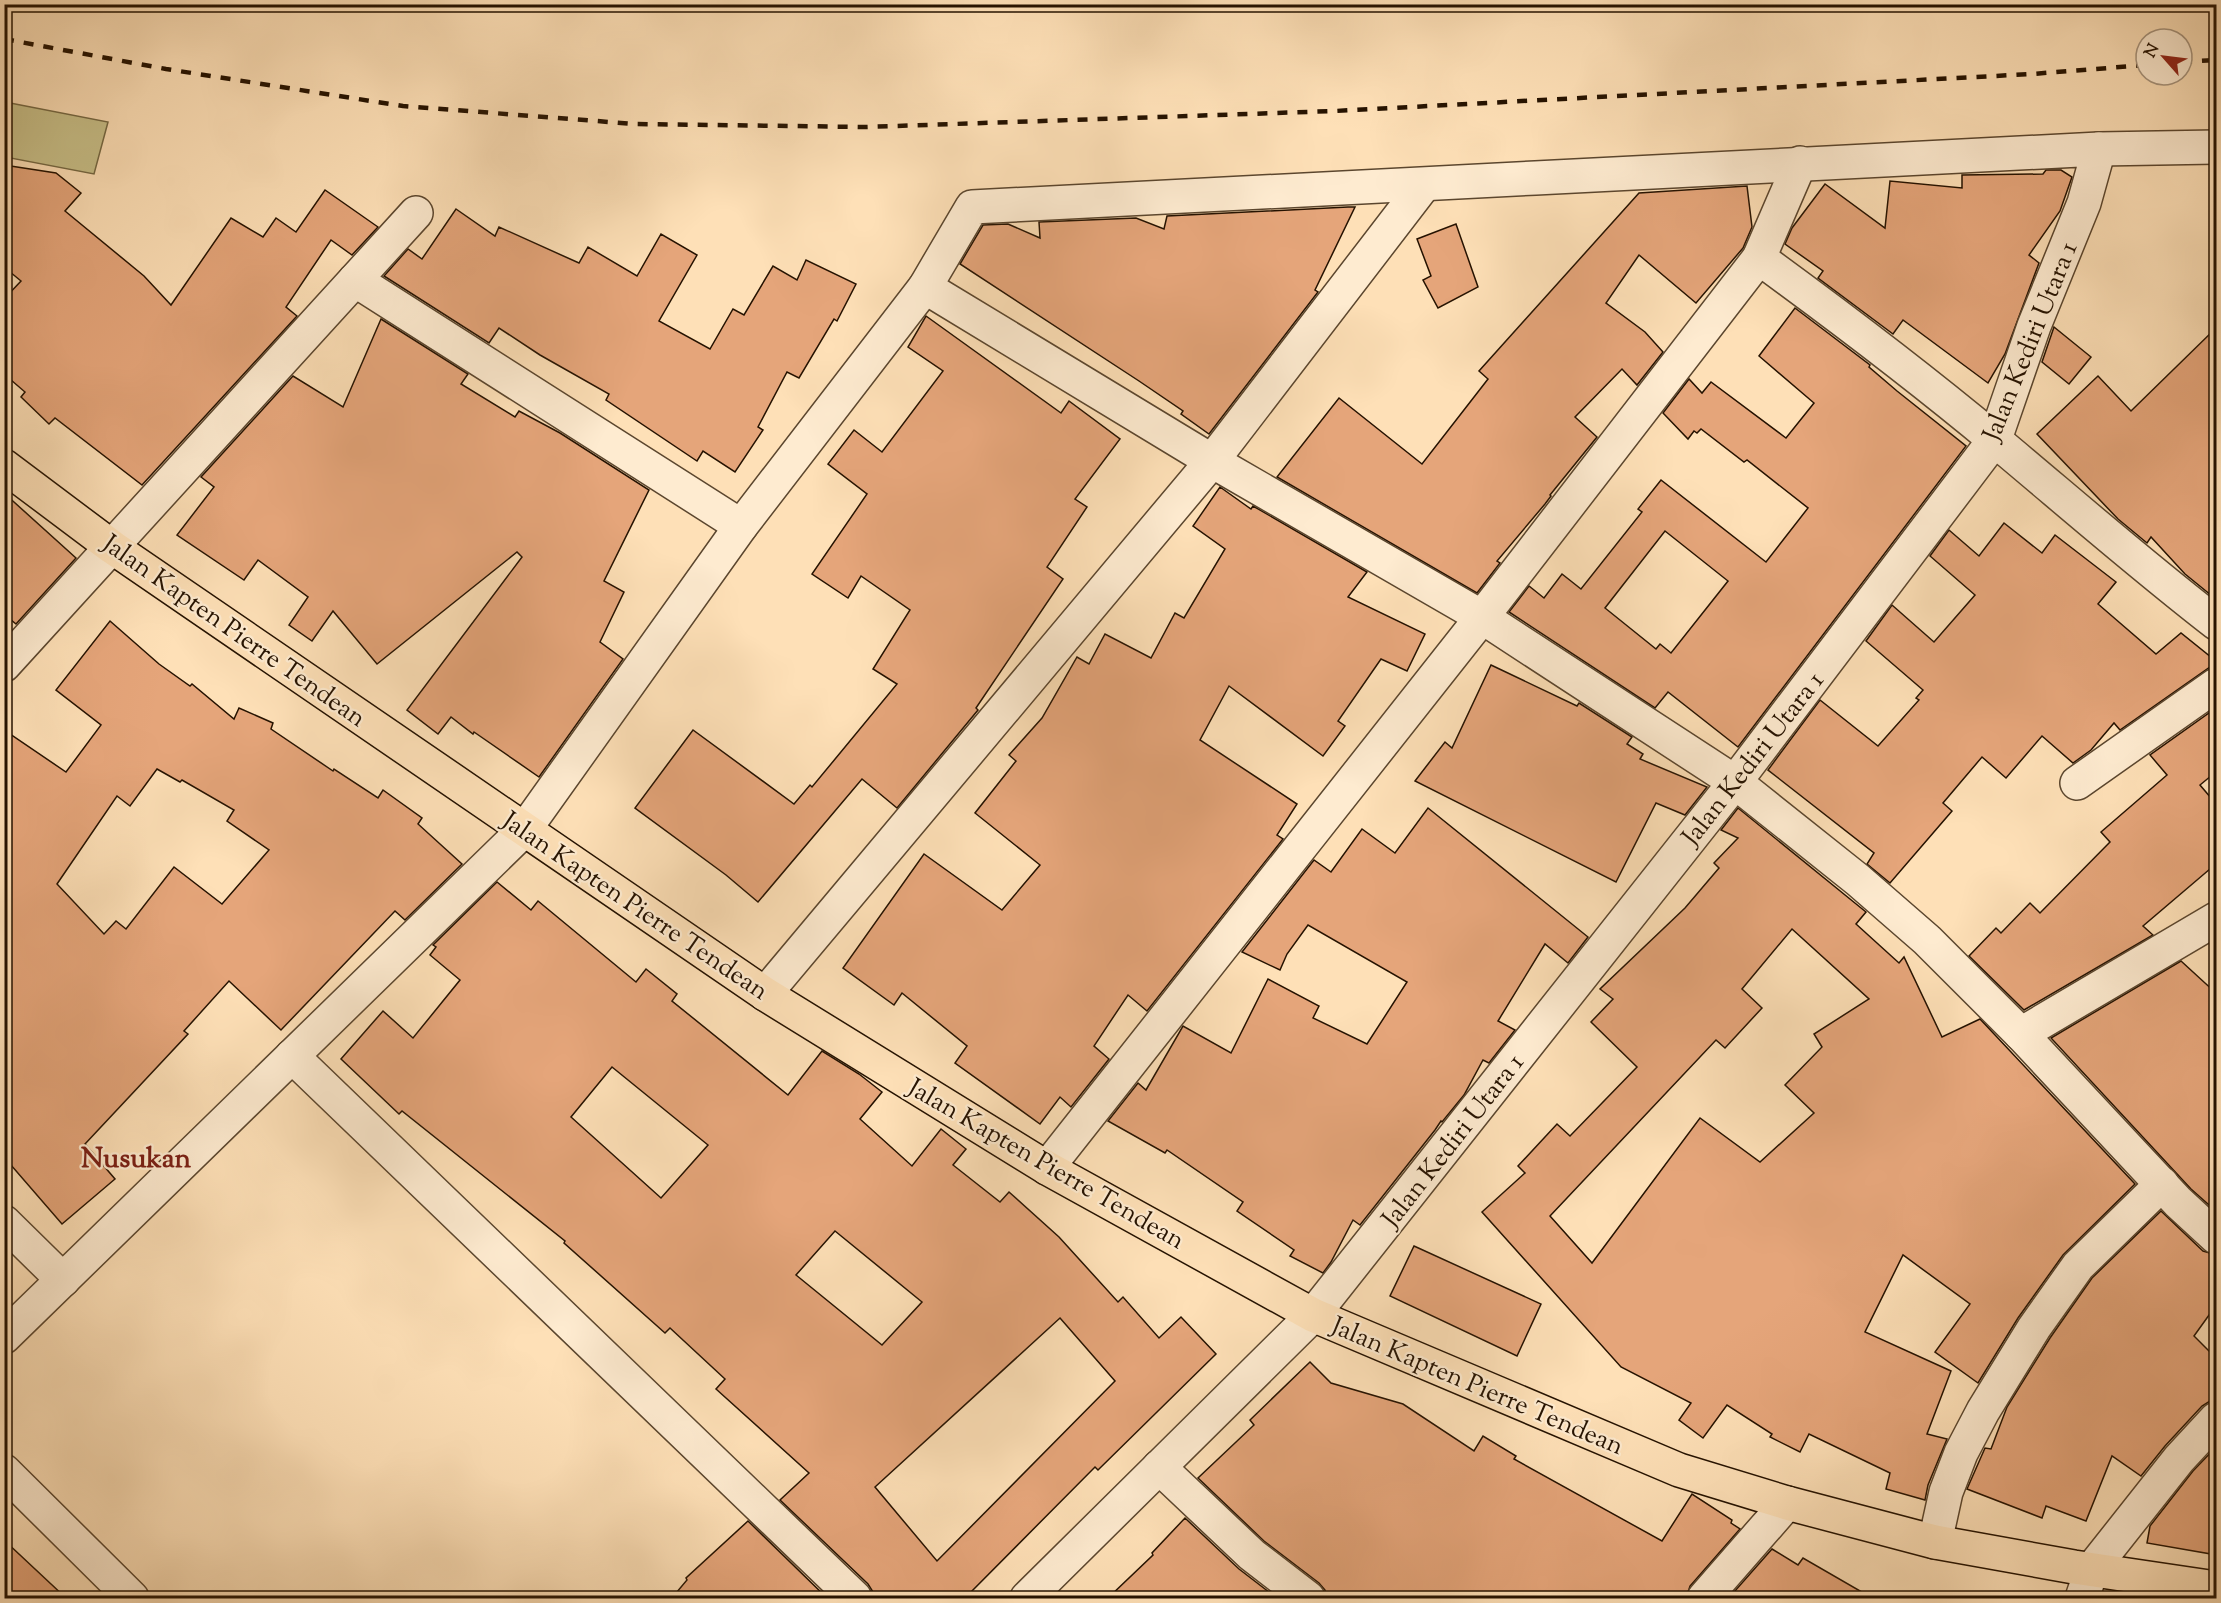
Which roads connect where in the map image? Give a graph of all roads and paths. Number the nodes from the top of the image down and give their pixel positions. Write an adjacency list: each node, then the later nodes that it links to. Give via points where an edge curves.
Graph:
1 (2217, 147): 2 (street)
2 (2099, 149): 3 (street); 9 (street, Jalan Kediri Utara 1, via 2084,203 2034,326)
3 (1800, 163): 4 (street); 6 (street)
4 (1423, 186): 8 (street, via 972,207); 10 (street)
5 (416, 213): 7 (street)
6 (1759, 258): 9 (street); 14 (street)
7 (355, 280): 12 (street); 13 (street)
8 (925, 287): 10 (street); 12 (street)
9 (1995, 439): 15 (street); 18 (street, Jalan Kediri Utara 1)
10 (1212, 461): 14 (street); 22 (street)
11 (4, 466): 13 (highway, Jalan Kapten Pierre Tendean)
12 (741, 526): 20 (street)
13 (112, 547): 16 (street); 20 (highway, Jalan Kapten Pierre Tendean)
14 (1482, 617): 18 (street); 25 (street)
15 (2217, 623)
16 (4, 665)
17 (2217, 685): 19 (street)
18 (1736, 782): 23 (street, via 1927,940); 30 (street, Jalan Kediri Utara 1)
19 (2077, 783)
20 (525, 829): 22 (highway, Jalan Kapten Pierre Tendean); 24 (street)
21 (2217, 919): 23 (street)
22 (765, 994): 25 (highway, Jalan Kapten Pierre Tendean)
23 (2021, 1034): 26 (street)
24 (292, 1056): 29 (street); 40 (street)
25 (1047, 1168): 30 (highway, Jalan Kapten Pierre Tendean)
26 (2162, 1184): 28 (street); 36 (street, via 2078,1266 2034,1328 1960,1453)
27 (4, 1222): 29 (street)
28 (2217, 1238)
29 (63, 1280): 31 (street)
30 (1313, 1315): 33 (street, Jalan Kediri Utara 1); 35 (highway, Jalan Kapten Pierre Tendean, via 1679,1470)
31 (4, 1337)
32 (2217, 1419): 37 (street, via 2173,1467)
33 (1159, 1467): 41 (street, Jalan Kediri Utara 1); 42 (street, via 1252,1555)
34 (4, 1471): 39 (street)
35 (1787, 1503): 36 (highway, Jalan Kapten Pierre Tendean); 43 (street)
36 (1935, 1542): 37 (highway, Jalan Kapten Pierre Tendean)
37 (2087, 1584): 38 (highway, Jalan Kapten Pierre Tendean)
38 (2217, 1588)
39 (132, 1599)
40 (855, 1599)
41 (1027, 1599)
42 (1308, 1599)
43 (1704, 1599)

